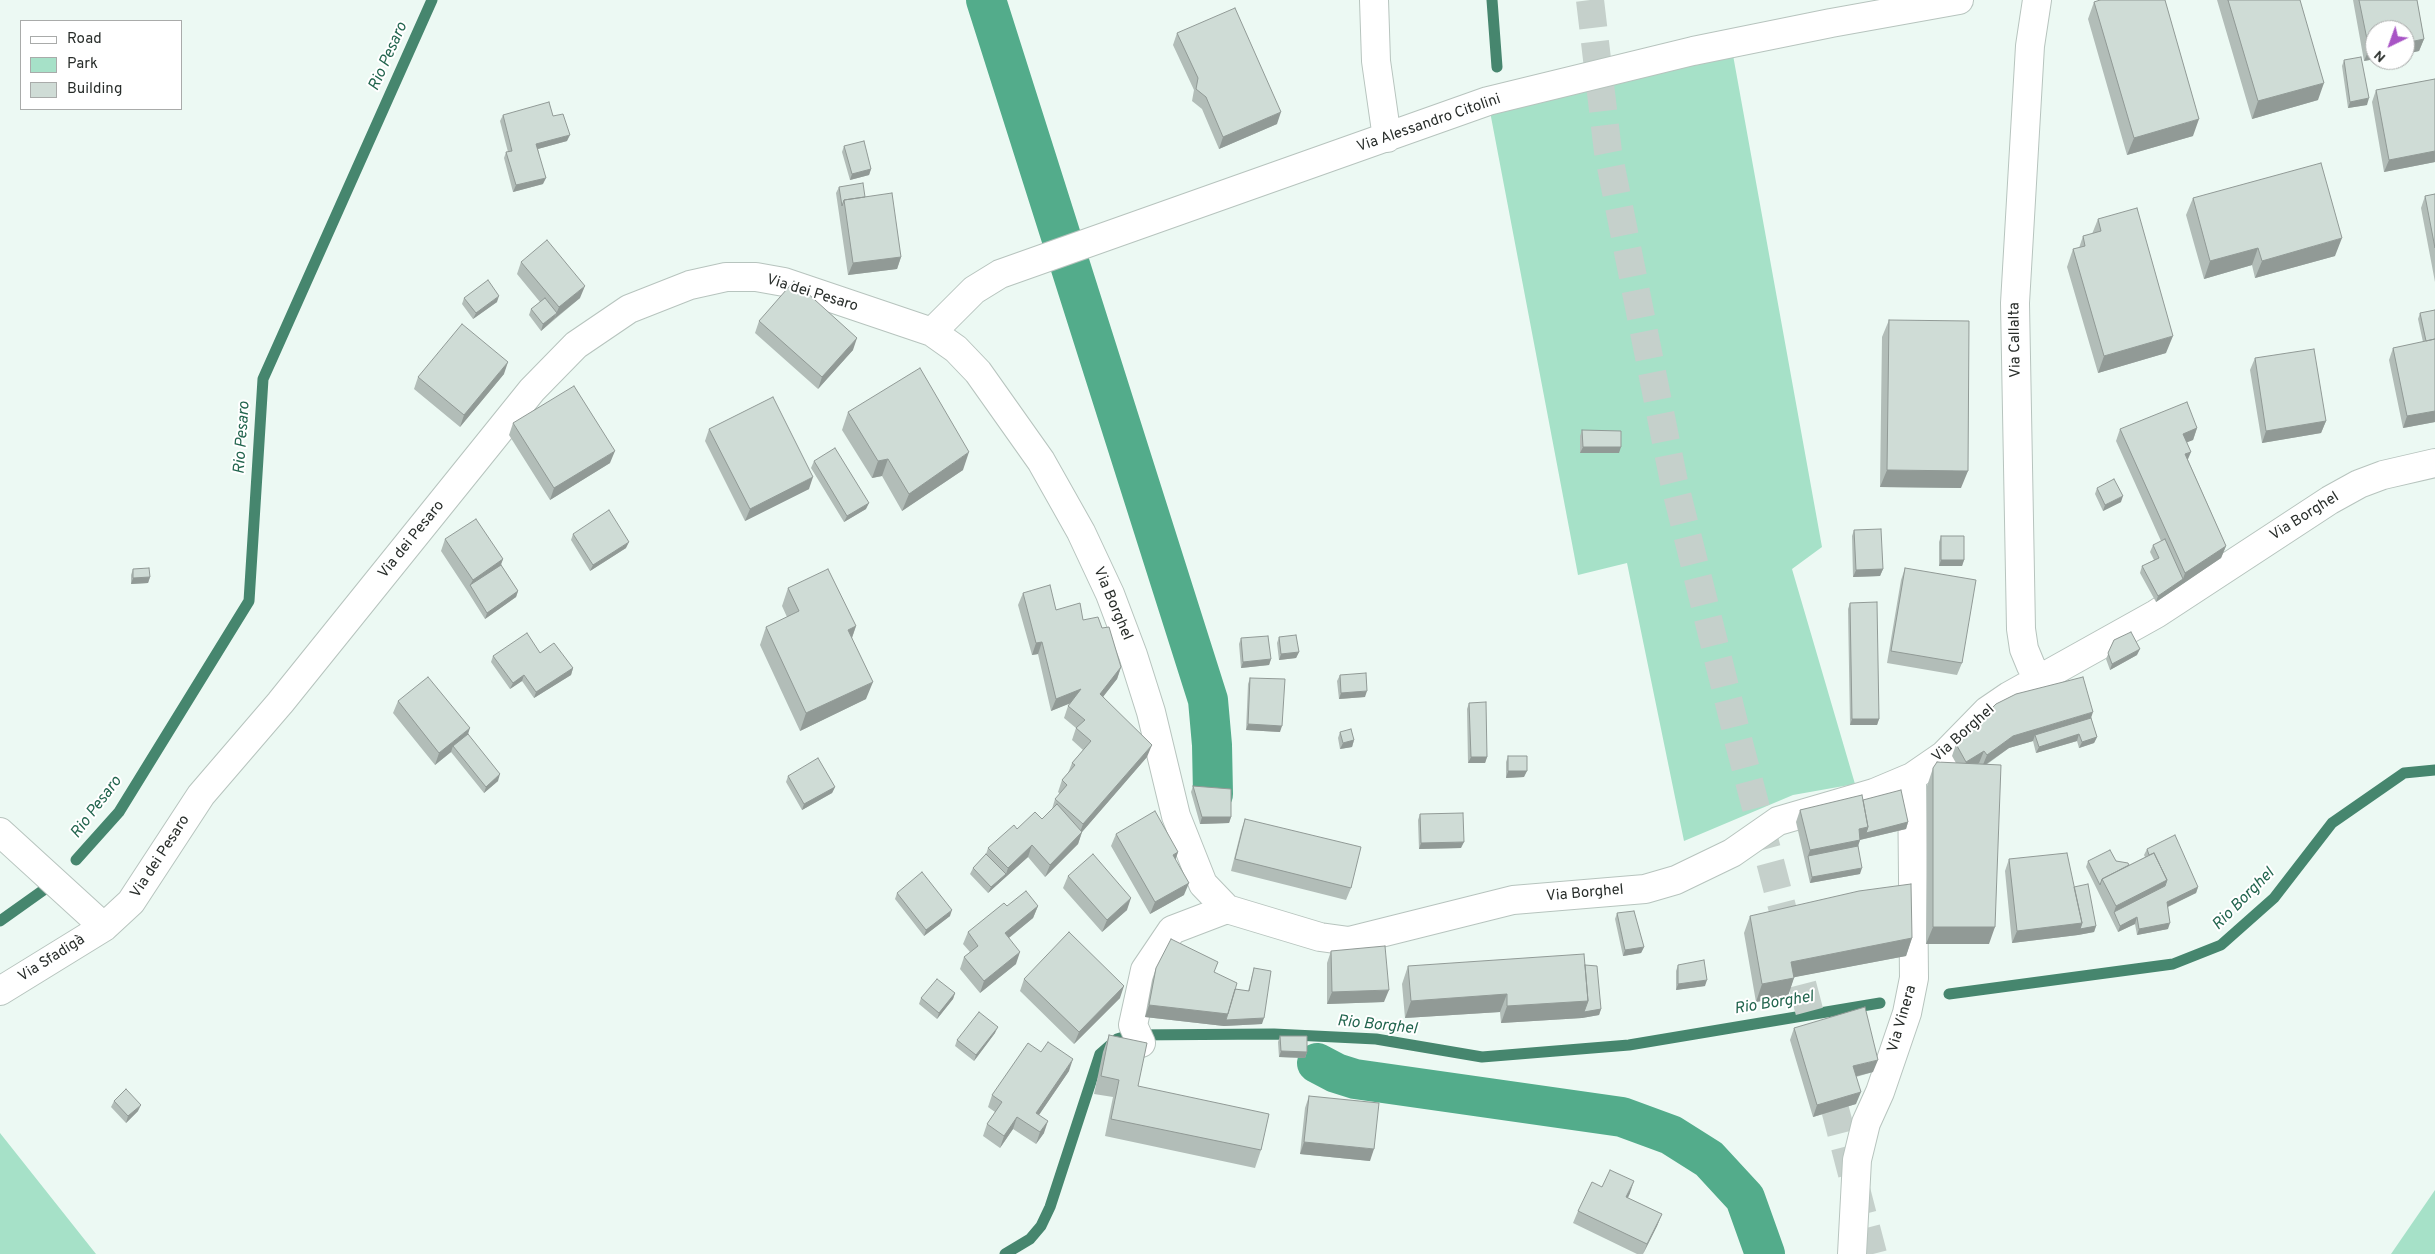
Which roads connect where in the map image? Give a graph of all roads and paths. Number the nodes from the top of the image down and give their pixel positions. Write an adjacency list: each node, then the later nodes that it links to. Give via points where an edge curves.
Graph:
1 (1374, 0): 4 (street, via 1376,61)
2 (1959, 0): 4 (street, Via Alessandro Citolini, via 1693,51 1488,101)
3 (2037, 0): 7 (street, Via Callalta, via 2030,46 2015,303 2021,630 2024,649)
4 (1387, 138): 5 (street, Via Alessandro Citolini, via 1000,274 974,290)
5 (932, 332): 10 (street, Via Borghel, via 956,349 1006,409 1081,532 1110,594 1133,655 1151,712 1176,816 1203,884); 11 (street, Via dei Pesaro, via 784,282 756,277 726,277 690,285 629,309 576,345 532,390 292,688 202,794 136,896)
6 (2435, 463): 7 (street, Via Borghel, via 2359,484 2156,614)
7 (2039, 678): 8 (street, Via Borghel, via 1987,711 1944,754)
8 (1912, 777): 10 (street, Via Borghel, via 1874,793 1778,821 1732,854 1676,880 1645,889 1513,900 1349,941 1320,937); 14 (street, Via Vinera, via 1914,978 1907,1013 1866,1123 1857,1160)
9 (0, 832): 11 (street)
10 (1227, 909): 13 (street, via 1172,930 1145,970)
11 (104, 926): 12 (street, Via Sfadigà)
12 (0, 991)
13 (1137, 1034)
14 (1852, 1254)

